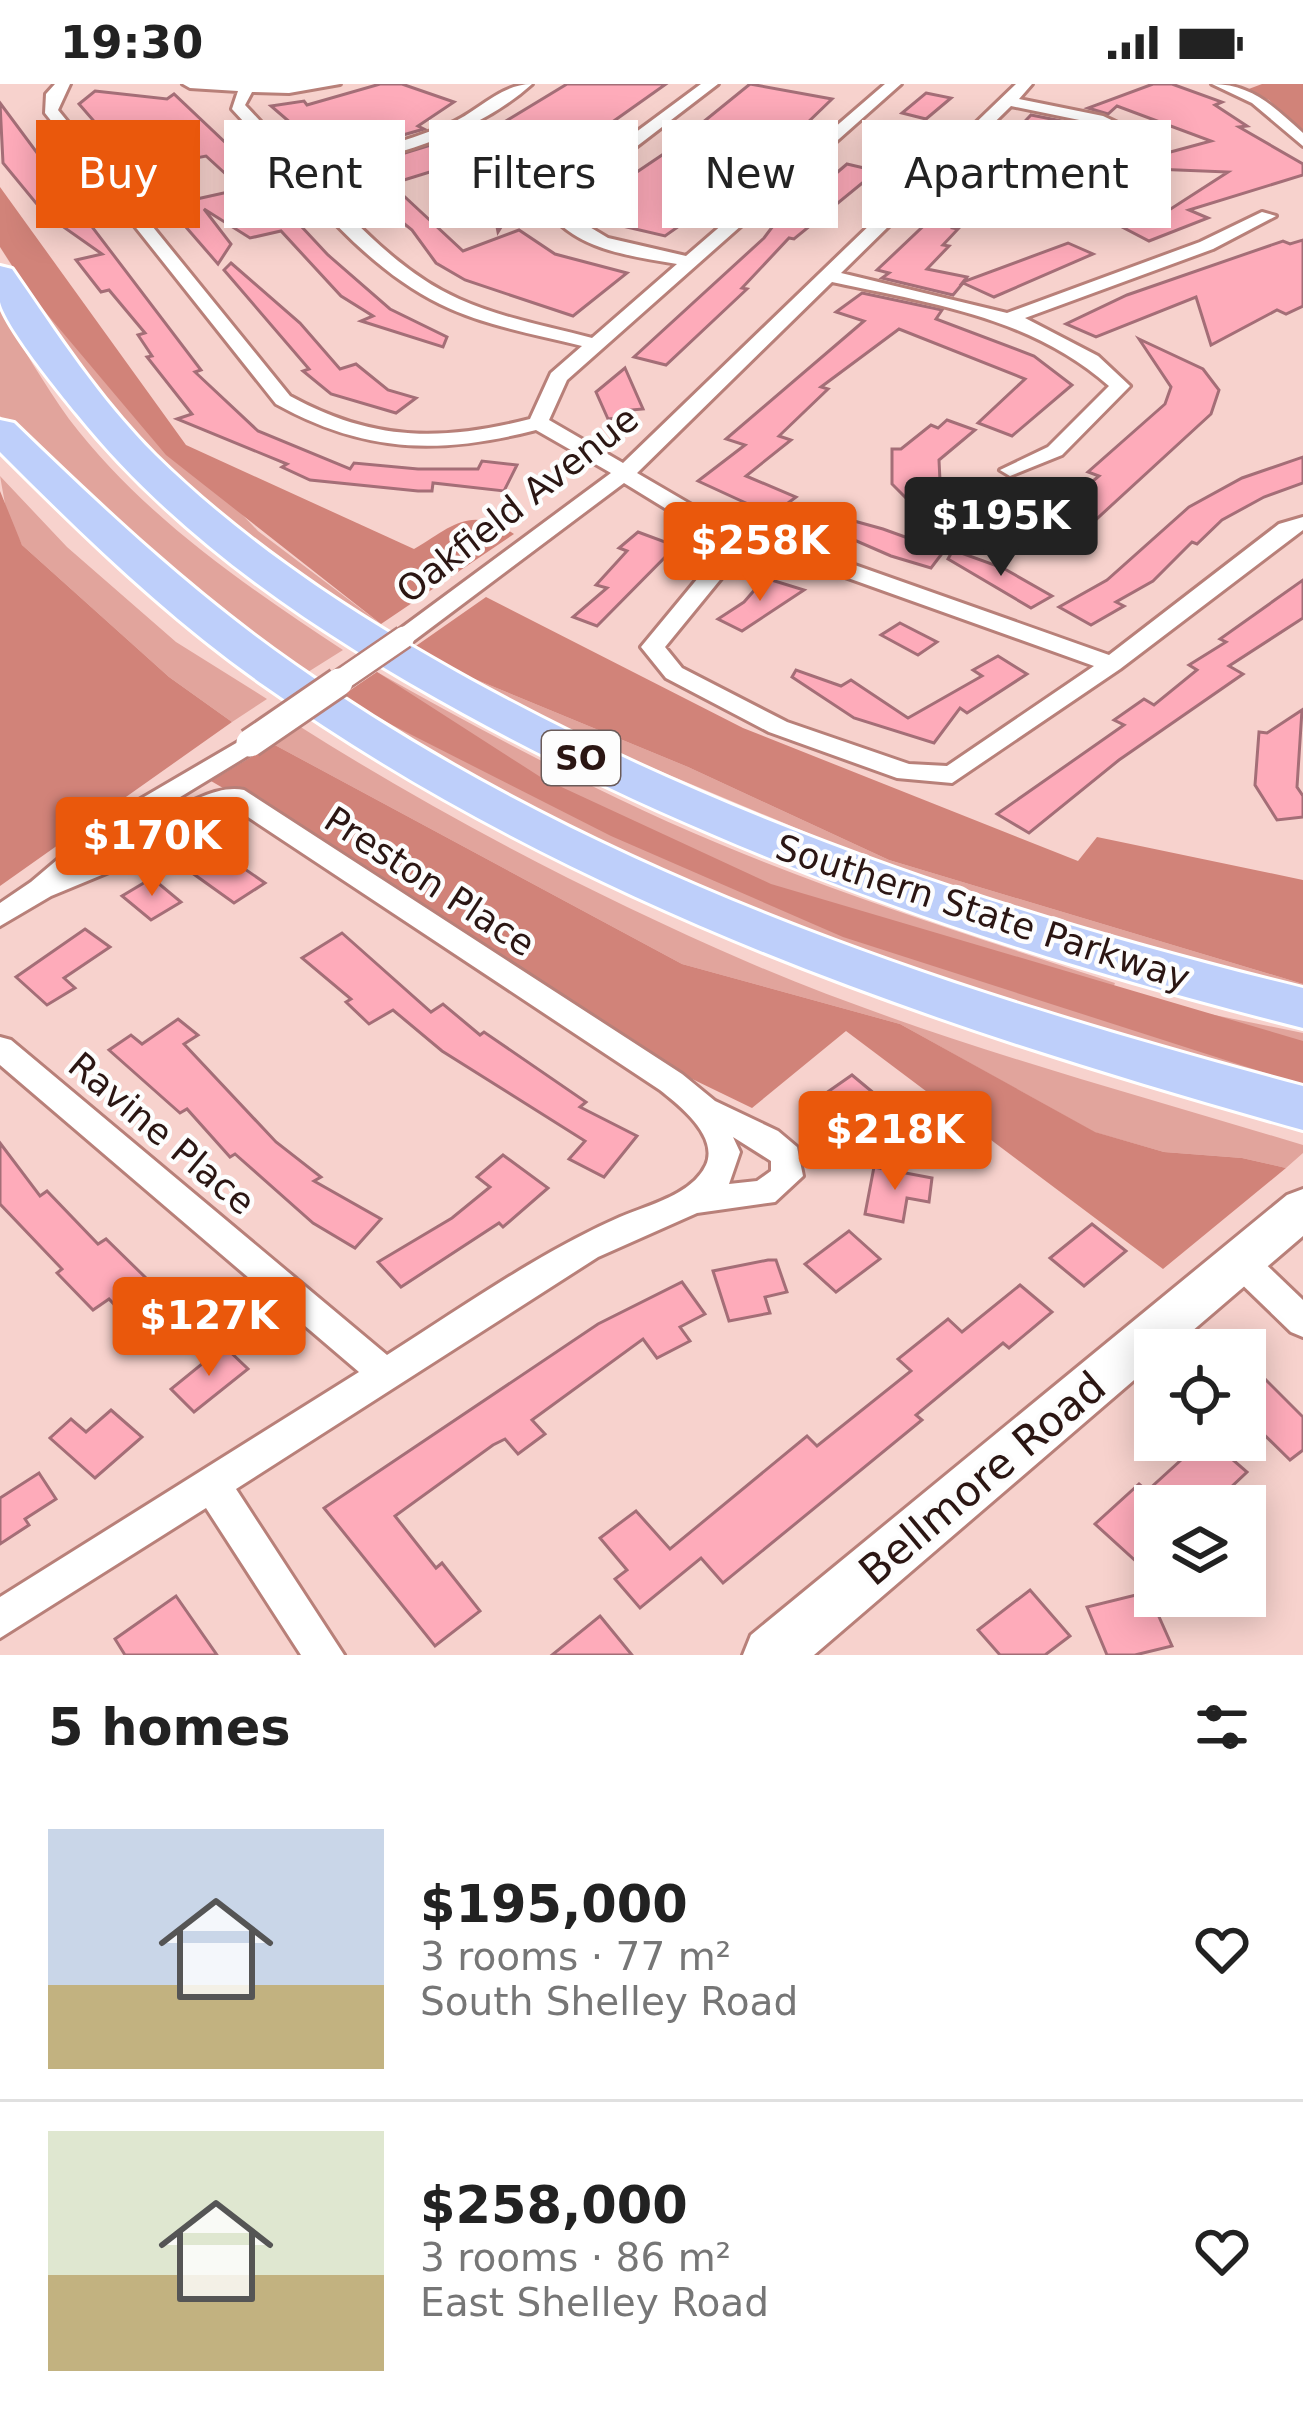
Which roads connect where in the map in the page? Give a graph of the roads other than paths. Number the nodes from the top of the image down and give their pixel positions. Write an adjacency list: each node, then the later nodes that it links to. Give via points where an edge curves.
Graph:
1 (63, 84): 22 (street, via 50,110 283,400 335,428 410,440)
2 (190, 84): 9 (street)
3 (333, 84): 9 (street)
4 (525, 84): 14 (street, via 460,125)
5 (710, 84): 17 (street, via 564,194 559,215 600,241)
6 (894, 84): 17 (street)
7 (1025, 84): 10 (street, Oakfield Avenue)
8 (1219, 84): 13 (street, via 1257,100)
9 (247, 88): 11 (street, via 237,106)
10 (1008, 101): 12 (street); 19 (street, Oakfield Avenue)
11 (251, 120)
12 (1102, 120)
13 (1303, 141)
14 (405, 146)
15 (1268, 216): 20 (street)
16 (357, 228): 21 (street, via 434,294)
17 (690, 262): 21 (street)
18 (0, 276): 31 (highway, Southern State Parkway / SO, via 64,376 190,509 322,610 470,700 699,814 859,877 1106,958)
19 (830, 276): 20 (street); 25 (street, Oakfield Avenue)
20 (1010, 318): 24 (street, via 1099,364 1120,386 1055,451)
21 (595, 344): 22 (street, via 554,386)
22 (538, 423): 25 (street)
23 (0, 431): 33 (highway, SO, via 117,549 244,652 514,817 759,932 920,992)
24 (1010, 470)
25 (627, 471): 27 (street, via 664,502); 29 (street, Oakfield Avenue, bridge, via 404,637 112,827)
26 (1303, 523): 28 (street)
27 (746, 535): 28 (street); 28 (street, via 653,647 674,673 778,727 906,772 952,776)
28 (1112, 664)
29 (41, 889): 30 (street, Oakfield Avenue); 34 (street, Preston Place, via 235,796)
30 (0, 916)
31 (1303, 1008)
32 (0, 1048): 39 (street, Ravine Place)
33 (1303, 1108)
34 (704, 1109): 35 (street, via 724,1152 720,1172); 35 (street, via 767,1139 789,1166 764,1192)
35 (693, 1200): 39 (street, via 586,1247)
36 (1303, 1208): 37 (main road, Bellmore Road)
37 (1241, 1262): 38 (street); 43 (main road, Bellmore Road)
38 (1303, 1322)
39 (383, 1372): 40 (street)
40 (212, 1485): 41 (street); 42 (street)
41 (0, 1619)
42 (324, 1655)
43 (771, 1655)

